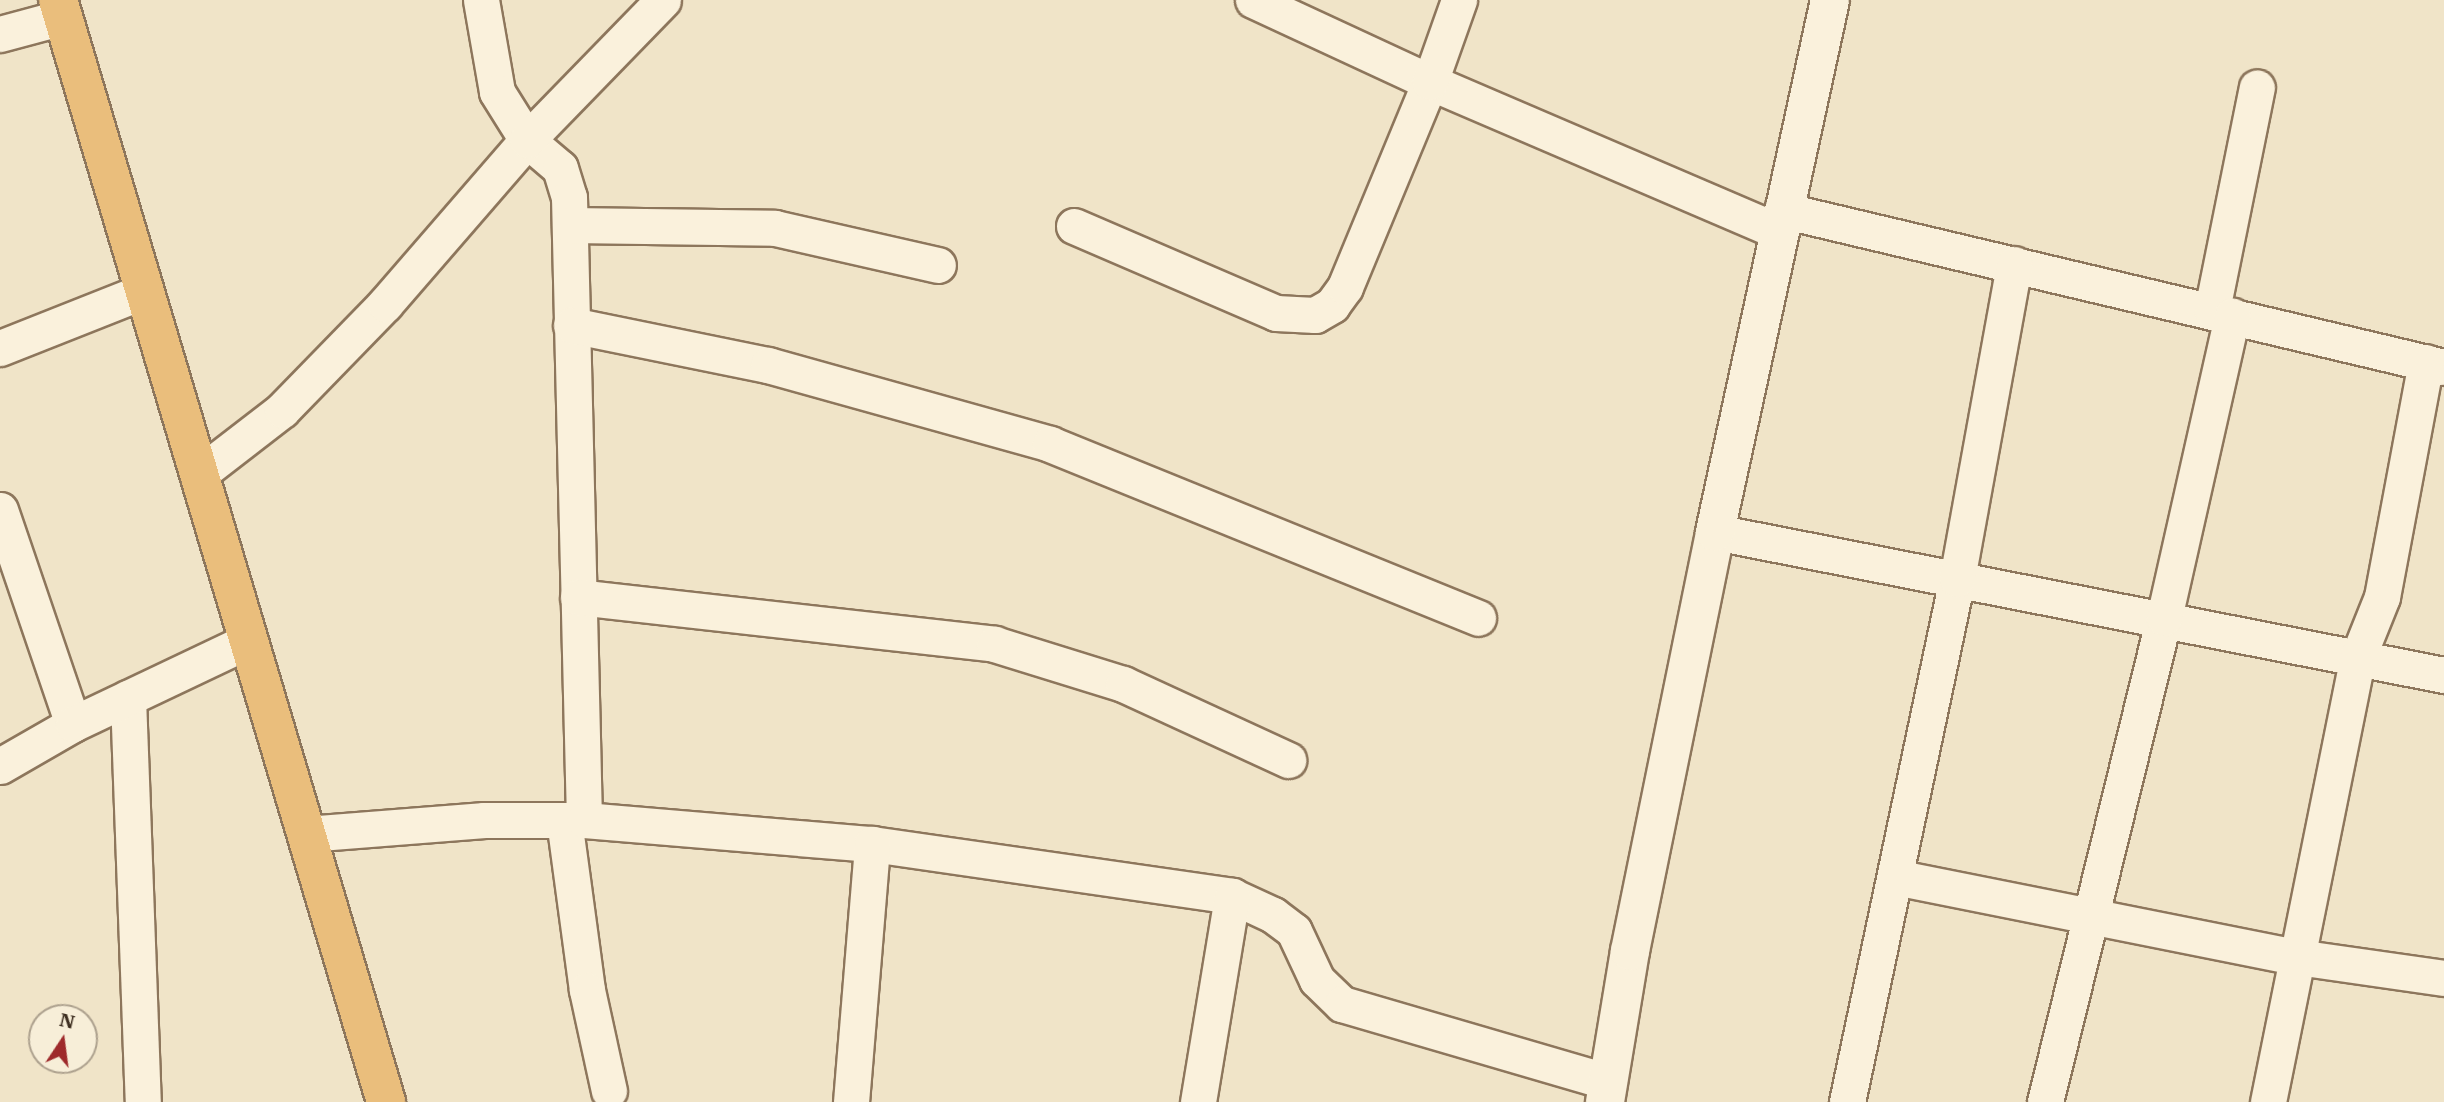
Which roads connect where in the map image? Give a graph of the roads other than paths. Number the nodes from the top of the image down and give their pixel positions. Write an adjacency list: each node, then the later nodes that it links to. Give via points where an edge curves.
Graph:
1 (481, 0): 10 (street, via 497,92)
2 (663, 0): 10 (street)
3 (1253, 0): 8 (street)
4 (1459, 0): 8 (street)
5 (1830, 0): 11 (street)
6 (61, 8): 7 (street); 16 (highway)
7 (0, 34)
8 (1430, 82): 11 (street); 13 (street, via 1345,287 1332,305 1315,315 1276,313)
9 (2257, 87): 17 (street)
10 (527, 140): 12 (street, via 560,168 569,197); 21 (street, via 385,304 291,401)
11 (1779, 220): 14 (street); 23 (street)
12 (570, 225): 15 (street, via 775,228); 18 (street)
13 (1074, 226)
14 (2014, 264): 17 (street); 24 (street)
15 (938, 265)
16 (144, 292): 19 (street); 21 (highway)
17 (2222, 313): 20 (street); 27 (street)
18 (571, 325): 25 (street); 26 (street, via 768,365 1050,444)
19 (0, 348)
20 (2435, 365): 29 (street, via 2382,597)
21 (198, 475): 28 (highway)
22 (0, 510): 32 (street)
23 (1715, 532): 24 (street); 44 (street, via 1630,951)
24 (1957, 579): 27 (street); 38 (street)
25 (579, 597): 33 (street, via 994,644 1123,684); 35 (street)
26 (1478, 618)
27 (2164, 618): 29 (street); 40 (street)
28 (248, 641): 31 (street); 36 (highway)
29 (2358, 657): 30 (street); 41 (street)
30 (2444, 675)
31 (128, 698): 32 (street); 45 (street)
32 (74, 724): 34 (street)
33 (1288, 760)
34 (0, 766)
35 (574, 820): 36 (street, via 484,820); 37 (street); 43 (street, via 587,990)
36 (306, 834): 46 (highway)
37 (872, 844): 39 (street); 47 (street)
38 (1895, 877): 40 (street); 49 (street)
39 (1232, 896): 44 (street, via 1273,915 1294,931 1317,979 1342,1004); 48 (street)
40 (2091, 916): 41 (street); 50 (street)
41 (2298, 957): 42 (street); 51 (street)
42 (2444, 978)
43 (609, 1091)
44 (1607, 1092)
45 (143, 1102)
46 (386, 1102)
47 (851, 1102)
48 (1198, 1102)
49 (1847, 1102)
50 (2045, 1102)
51 (2269, 1102)

